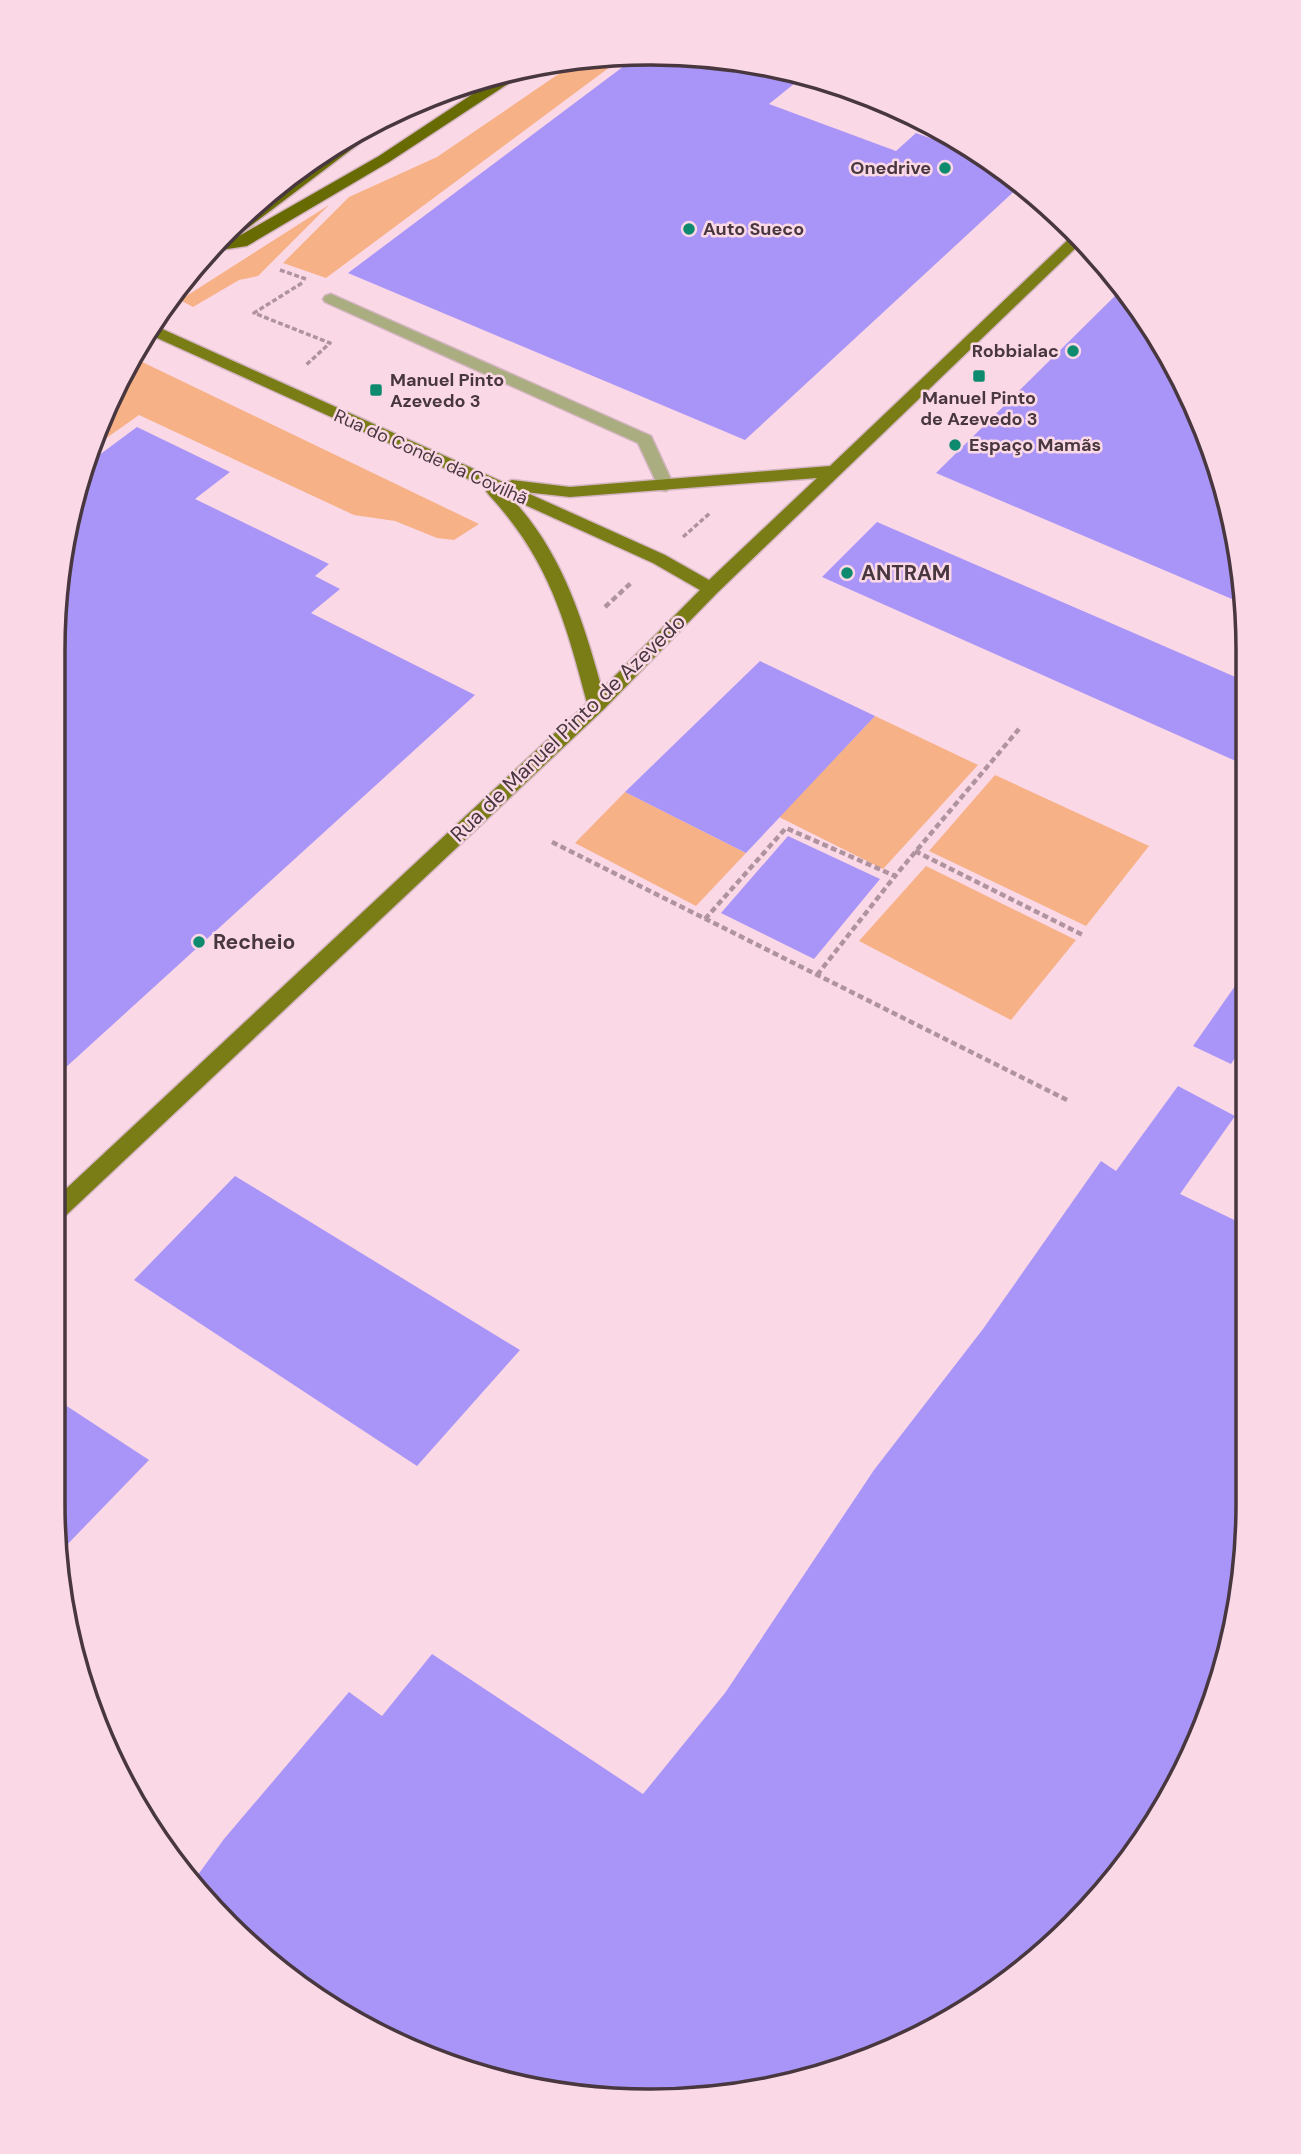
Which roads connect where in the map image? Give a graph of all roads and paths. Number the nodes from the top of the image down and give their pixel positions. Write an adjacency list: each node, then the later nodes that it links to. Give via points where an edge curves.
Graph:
1 (495, 86): 5 (highway, via 242,243)
2 (326, 162): 3 (highway)
3 (290, 189)
4 (1072, 244): 10 (main road, Rua de Manuel Pinto de Azevedo)
5 (227, 245)
6 (280, 270): 9 (path, via 308,280 254,313 330,343)
7 (331, 299): 12 (lane, via 645,440)
8 (158, 332): 9 (main road, Rua do Conde da Covilhã)
9 (275, 387): 11 (main road, Rua do Conde da Covilhã)
10 (834, 471): 12 (main road); 14 (main road, Rua de Manuel Pinto de Azevedo)
11 (483, 480): 12 (main road, via 570,492); 14 (main road, Rua do Conde da Covilhã, via 659,559); 16 (main road, via 535,536 559,579)
12 (666, 486)
13 (640, 575): 15 (path)
14 (711, 589): 16 (main road, Rua de Manuel Pinto de Azevedo)
15 (599, 612)
16 (597, 705): 25 (main road, Rua de Manuel Pinto de Azevedo)
17 (1019, 729): 19 (path)
18 (552, 842): 21 (path)
19 (915, 851): 20 (path); 22 (path)
20 (895, 876): 21 (path, via 786,828); 23 (path)
21 (705, 919): 23 (path)
22 (1083, 934)
23 (817, 975): 24 (path)
24 (1067, 1101)
25 (65, 1203)

